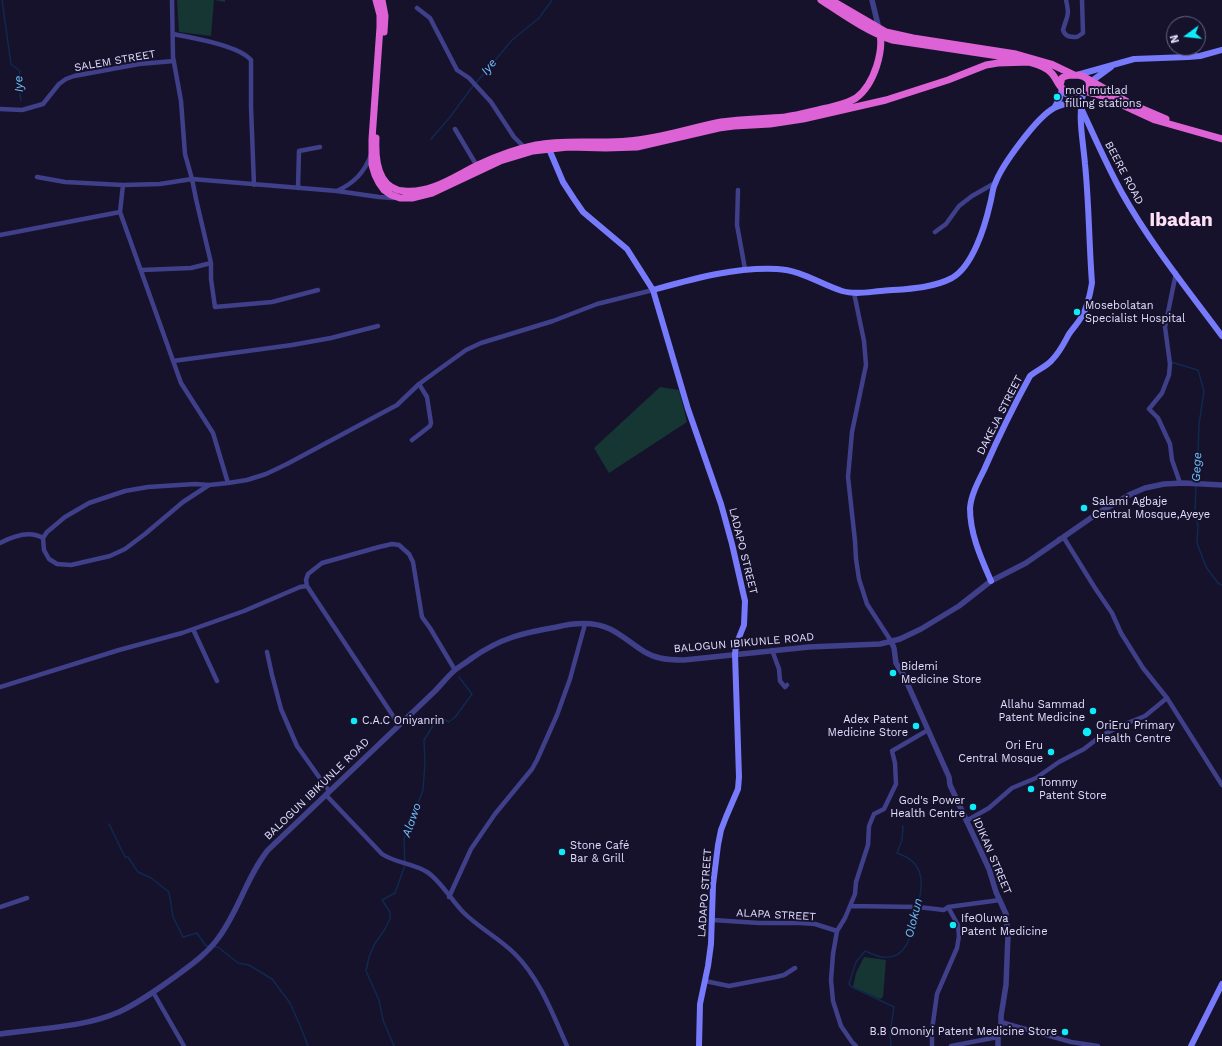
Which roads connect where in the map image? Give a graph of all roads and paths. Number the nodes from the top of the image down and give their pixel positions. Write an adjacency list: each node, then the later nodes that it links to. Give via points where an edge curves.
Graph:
1 (172, 0): 11 (street)
2 (376, 0): 17 (highway, via 380,15)
3 (382, 0): 17 (highway, via 385,16)
4 (821, 0): 10 (highway)
5 (831, 0): 10 (highway)
6 (872, 0): 10 (street)
7 (1066, 0): 8 (street, via 1068,19 1063,30 1067,36 1077,37 1083,33)
8 (1082, 0)
9 (417, 8): 32 (street, via 430,18 457,70 470,78 491,102 514,137)
10 (880, 33): 14 (highway, via 999,50); 25 (highway, via 879,60 864,90 848,102)
11 (173, 34): 13 (street); 40 (street, via 210,42 238,52 251,60)
12 (1222, 50): 15 (main road, via 1200,56 1134,59)
13 (174, 61): 23 (street, SALEM STREET, via 139,64 74,76 59,84 43,104 22,110); 37 (street, via 181,100 184,154)
14 (1031, 61): 16 (highway, via 1051,64); 19 (highway, via 1053,74); 25 (highway, via 986,65 900,96)
15 (1116, 64): 16 (main road); 18 (main road)
16 (1075, 75): 18 (highway, via 1083,76); 19 (highway, via 1064,76)
17 (378, 80): 34 (highway); 35 (highway, via 376,152 380,172 389,186 404,191 423,190)
18 (1089, 81): 20 (highway); 26 (highway, via 1144,111)
19 (1062, 88): 20 (highway, via 1069,91); 21 (main road); 22 (main road)
20 (1084, 91): 24 (main road); 26 (highway, via 1103,96 1155,120)
21 (1074, 102): 22 (main road); 24 (main road)
22 (1054, 108): 38 (main road, via 1033,126)
23 (0, 109)
24 (1081, 109): 51 (main road, BEERE ROAD, via 1133,212); 67 (main road, DAKEJA STREET, via 1080,130 1085,164 1092,283 1090,294 1082,317 1057,356 1030,376 998,437 973,495 970,506 974,540)
25 (811, 114): 30 (highway, via 721,122)
26 (1185, 127): 28 (highway); 29 (highway)
27 (455, 129): 35 (street)
28 (1222, 134)
29 (1222, 139)
30 (651, 141): 32 (highway, via 555,142); 33 (highway, via 622,148)
31 (320, 147): 41 (street, via 299,152)
32 (525, 148): 35 (highway)
33 (549, 149): 44 (highway, via 500,161 432,193); 53 (main road, LADAPO STREET, via 574,200 583,212 628,249)
34 (371, 154): 43 (street, via 361,174); 44 (highway, via 374,175 379,183 388,192)
35 (477, 166)
36 (37, 177): 39 (street, via 66,182)
37 (192, 178): 39 (street, via 160,184); 40 (street); 48 (street)
38 (995, 183): 46 (street, via 972,196); 54 (main road, via 980,236 958,274 937,284 916,288)
39 (123, 185): 45 (street)
40 (254, 185): 41 (street)
41 (298, 188): 43 (street)
42 (738, 190): 49 (street, via 738,225)
43 (337, 191): 44 (street)
44 (400, 198)
45 (120, 212): 47 (street); 50 (street)
46 (935, 232)
47 (0, 235)
48 (211, 263): 50 (street, via 191,268); 52 (street, via 216,308 272,302)
49 (745, 269): 53 (main road, via 722,272); 54 (main road, via 787,270 806,275 842,291)
50 (142, 270): 57 (street)
51 (1176, 273): 56 (main road, BEERE ROAD); 61 (street, via 1165,327 1169,374 1162,393 1149,409 1158,418 1170,444 1172,460)
52 (318, 290)
53 (653, 290): 58 (street, via 597,304 553,321 481,343 466,350); 74 (main road, LADAPO STREET, via 688,409 721,504 745,601 744,625)
54 (854, 293): 71 (street, via 866,365 852,432 848,477 856,559 867,604)
55 (378, 326): 57 (street, via 331,338)
56 (1222, 336)
57 (173, 361): 60 (street, via 181,383 213,433)
58 (419, 384): 59 (street, via 427,397 431,422 430,426); 60 (street, via 397,405 287,464 266,474)
59 (412, 440)
60 (228, 483): 62 (street)
61 (1182, 483): 63 (street, BALOGUN IBIKUNLE ROAD); 65 (street, BALOGUN IBIKUNLE ROAD, via 1144,488 1131,494)
62 (209, 485): 64 (street, via 148,487 106,496 65,517); 64 (street, via 182,502 125,549 110,556 71,565 57,564 49,559 44,550)
63 (1222, 485)
64 (43, 538): 66 (street, via 37,534 28,534)
65 (1059, 540): 67 (street, BALOGUN IBIKUNLE ROAD, via 1026,563); 79 (street, via 1064,538 1071,548 1143,668)
66 (0, 543)
67 (991, 581): 71 (street, BALOGUN IBIKUNLE ROAD, via 938,619 900,639)
68 (307, 586): 70 (street); 75 (street, via 308,574 322,563 379,547 399,545 413,562 422,617); 80 (street)
69 (585, 624): 74 (street, BALOGUN IBIKUNLE ROAD, via 610,629 659,658 684,660); 75 (street, BALOGUN IBIKUNLE ROAD, via 570,624 517,635 488,647); 85 (street, via 570,679 537,760 471,849)
70 (193, 629): 76 (street); 78 (street)
71 (890, 641): 72 (street, BALOGUN IBIKUNLE ROAD, via 880,644); 81 (street, IDIKAN STREET, via 899,669)
72 (772, 650): 74 (street, BALOGUN IBIKUNLE ROAD); 77 (street, via 779,669 780,681 785,687)
73 (267, 652): 83 (street, via 281,709 298,746)
74 (735, 654): 91 (main road, LADAPO STREET, via 739,783 718,845)
75 (455, 670): 80 (street, BALOGUN IBIKUNLE ROAD)
76 (216, 681)
77 (787, 685)
78 (0, 687)
79 (1167, 698): 82 (street); 84 (street, via 1145,716 1101,736 1036,778 1012,788 989,808)
80 (399, 725): 83 (street, BALOGUN IBIKUNLE ROAD)
81 (928, 730): 84 (street, IDIKAN STREET); 88 (street, via 892,750 896,784 884,809 874,814 869,826 868,845)
82 (1222, 785)
83 (328, 793): 85 (street, via 382,854 426,872); 96 (street, BALOGUN IBIKUNLE ROAD, via 261,859 236,909 213,946)
84 (966, 821): 87 (street, IDIKAN STREET, via 989,868)
85 (449, 897): 101 (street, via 474,922 502,941 521,961 540,988)
86 (27, 898): 89 (street)
87 (1000, 900): 90 (street); 97 (street, IDIKAN STREET, via 1006,914 1008,935 1006,985)
88 (850, 906): 90 (street, via 944,910); 92 (street)
89 (0, 907)
90 (948, 907): 104 (street, via 958,925 959,936 937,994)
91 (712, 920): 92 (street, ALAPA STREET, via 816,924); 94 (main road, LADAPO STREET)
92 (837, 931): 103 (street, via 831,991 842,1026)
93 (795, 968): 94 (street, via 776,977 729,986)
94 (705, 981): 102 (main road, LADAPO STREET, via 700,1004)
95 (1222, 984): 108 (main road)
96 (154, 992): 98 (street, BALOGUN IBIKUNLE ROAD, via 120,1011 92,1021); 100 (street)
97 (1001, 1022): 99 (street, IDIKAN STREET); 107 (street, via 1076,1043)
98 (0, 1034)
99 (998, 1037): 105 (street); 106 (street, IDIKAN STREET)
100 (184, 1046)
101 (567, 1046)
102 (699, 1046)
103 (856, 1046)
104 (932, 1046)
105 (951, 1046)
106 (998, 1046)
107 (1098, 1046)
108 (1191, 1046)

